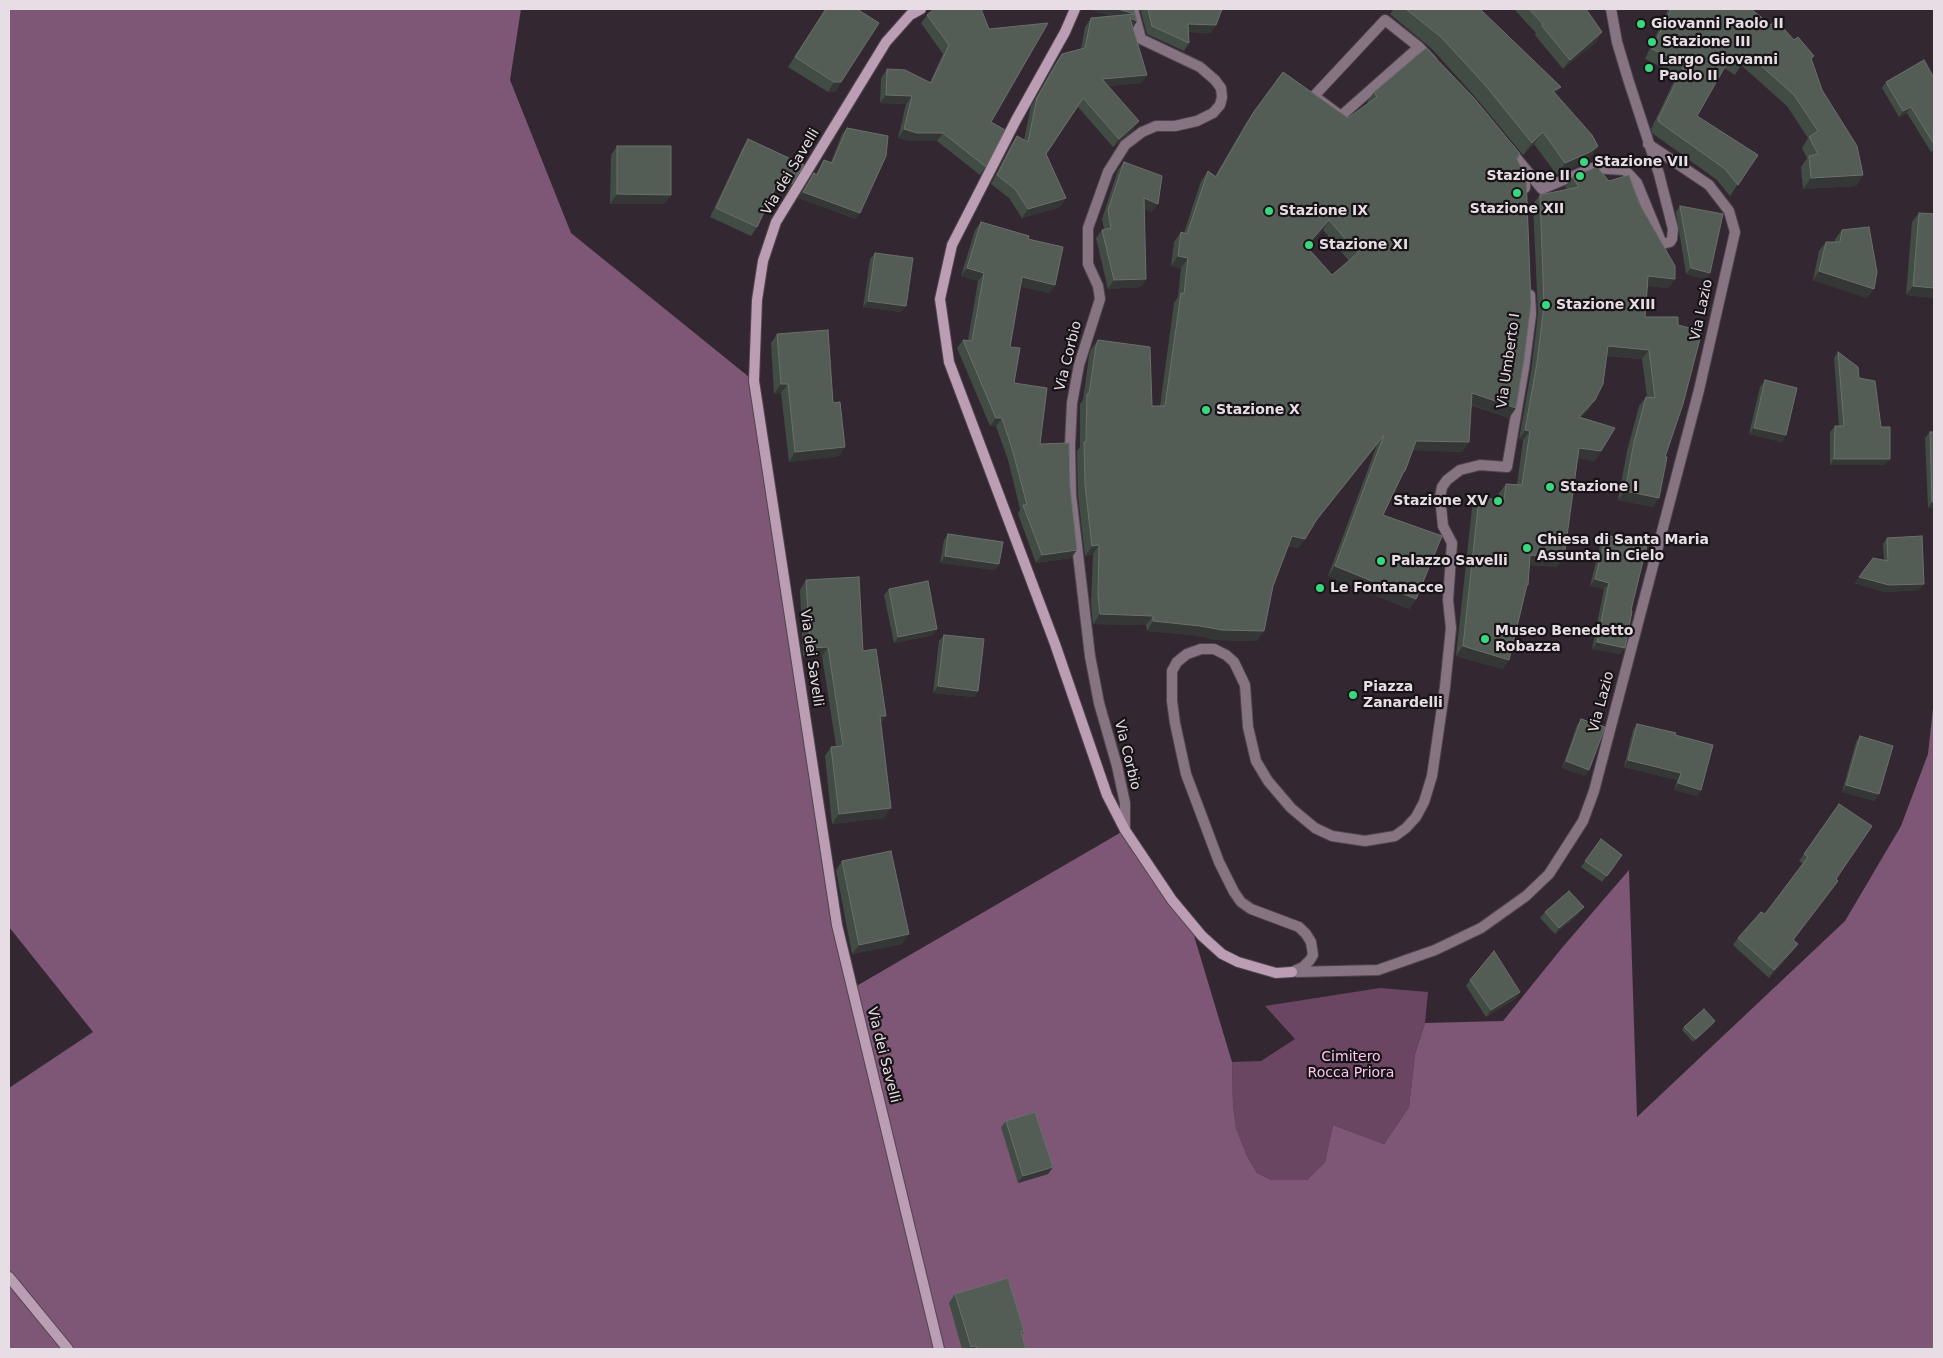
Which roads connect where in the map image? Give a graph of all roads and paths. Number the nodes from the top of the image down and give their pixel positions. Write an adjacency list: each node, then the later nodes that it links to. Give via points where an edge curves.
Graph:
1 (921, 9): 16 (street, Via dei Savelli, via 910,15 886,42 776,222 763,261 757,300 754,381 838,925)
2 (1076, 9): 12 (street, via 952,245 940,300 950,362 1108,795)
3 (1132, 9): 12 (street, Via Corbio, via 1141,40 1200,67 1221,88 1222,98 1213,113 1197,121 1156,126 1126,145 1108,172 1088,228 1088,264 1100,299 1079,365 1072,403 1071,495 1090,656 1125,803)
4 (1611, 9): 8 (street, via 1617,42)
5 (1419, 47): 5 (street, via 1385,20 1314,96 1341,116); 6 (street)
6 (1439, 68)
7 (1500, 138): 9 (street)
8 (1648, 144): 9 (street, via 1673,229 1670,242 1662,244 1637,184 1625,170 1592,168 1542,190); 13 (street, Via Lazio, via 1709,185 1730,211 1735,232 1700,390 1594,791 1582,821 1549,874 1526,896 1481,928 1435,950 1378,970)
9 (1525, 168): 10 (street)
10 (1526, 200)
11 (1530, 288): 13 (street, Via Umberto I, via 1531,314 1507,467 1472,465 1447,480 1441,492 1443,526 1452,543 1448,600 1451,628 1445,687 1432,776 1424,802 1406,828 1395,836 1365,841 1332,836 1315,828 1291,808 1268,781 1256,760 1248,727 1244,685 1238,669 1226,655 1214,649 1201,649 1187,654 1172,671 1172,701 1186,774 1219,862 1234,892 1251,909 1299,927 1311,942 1313,954 1310,960)
12 (1125, 830): 13 (street, via 1172,900 1222,954 1276,973)
13 (1292, 972)
14 (9, 1277): 15 (street)
15 (68, 1349)
16 (939, 1349)

